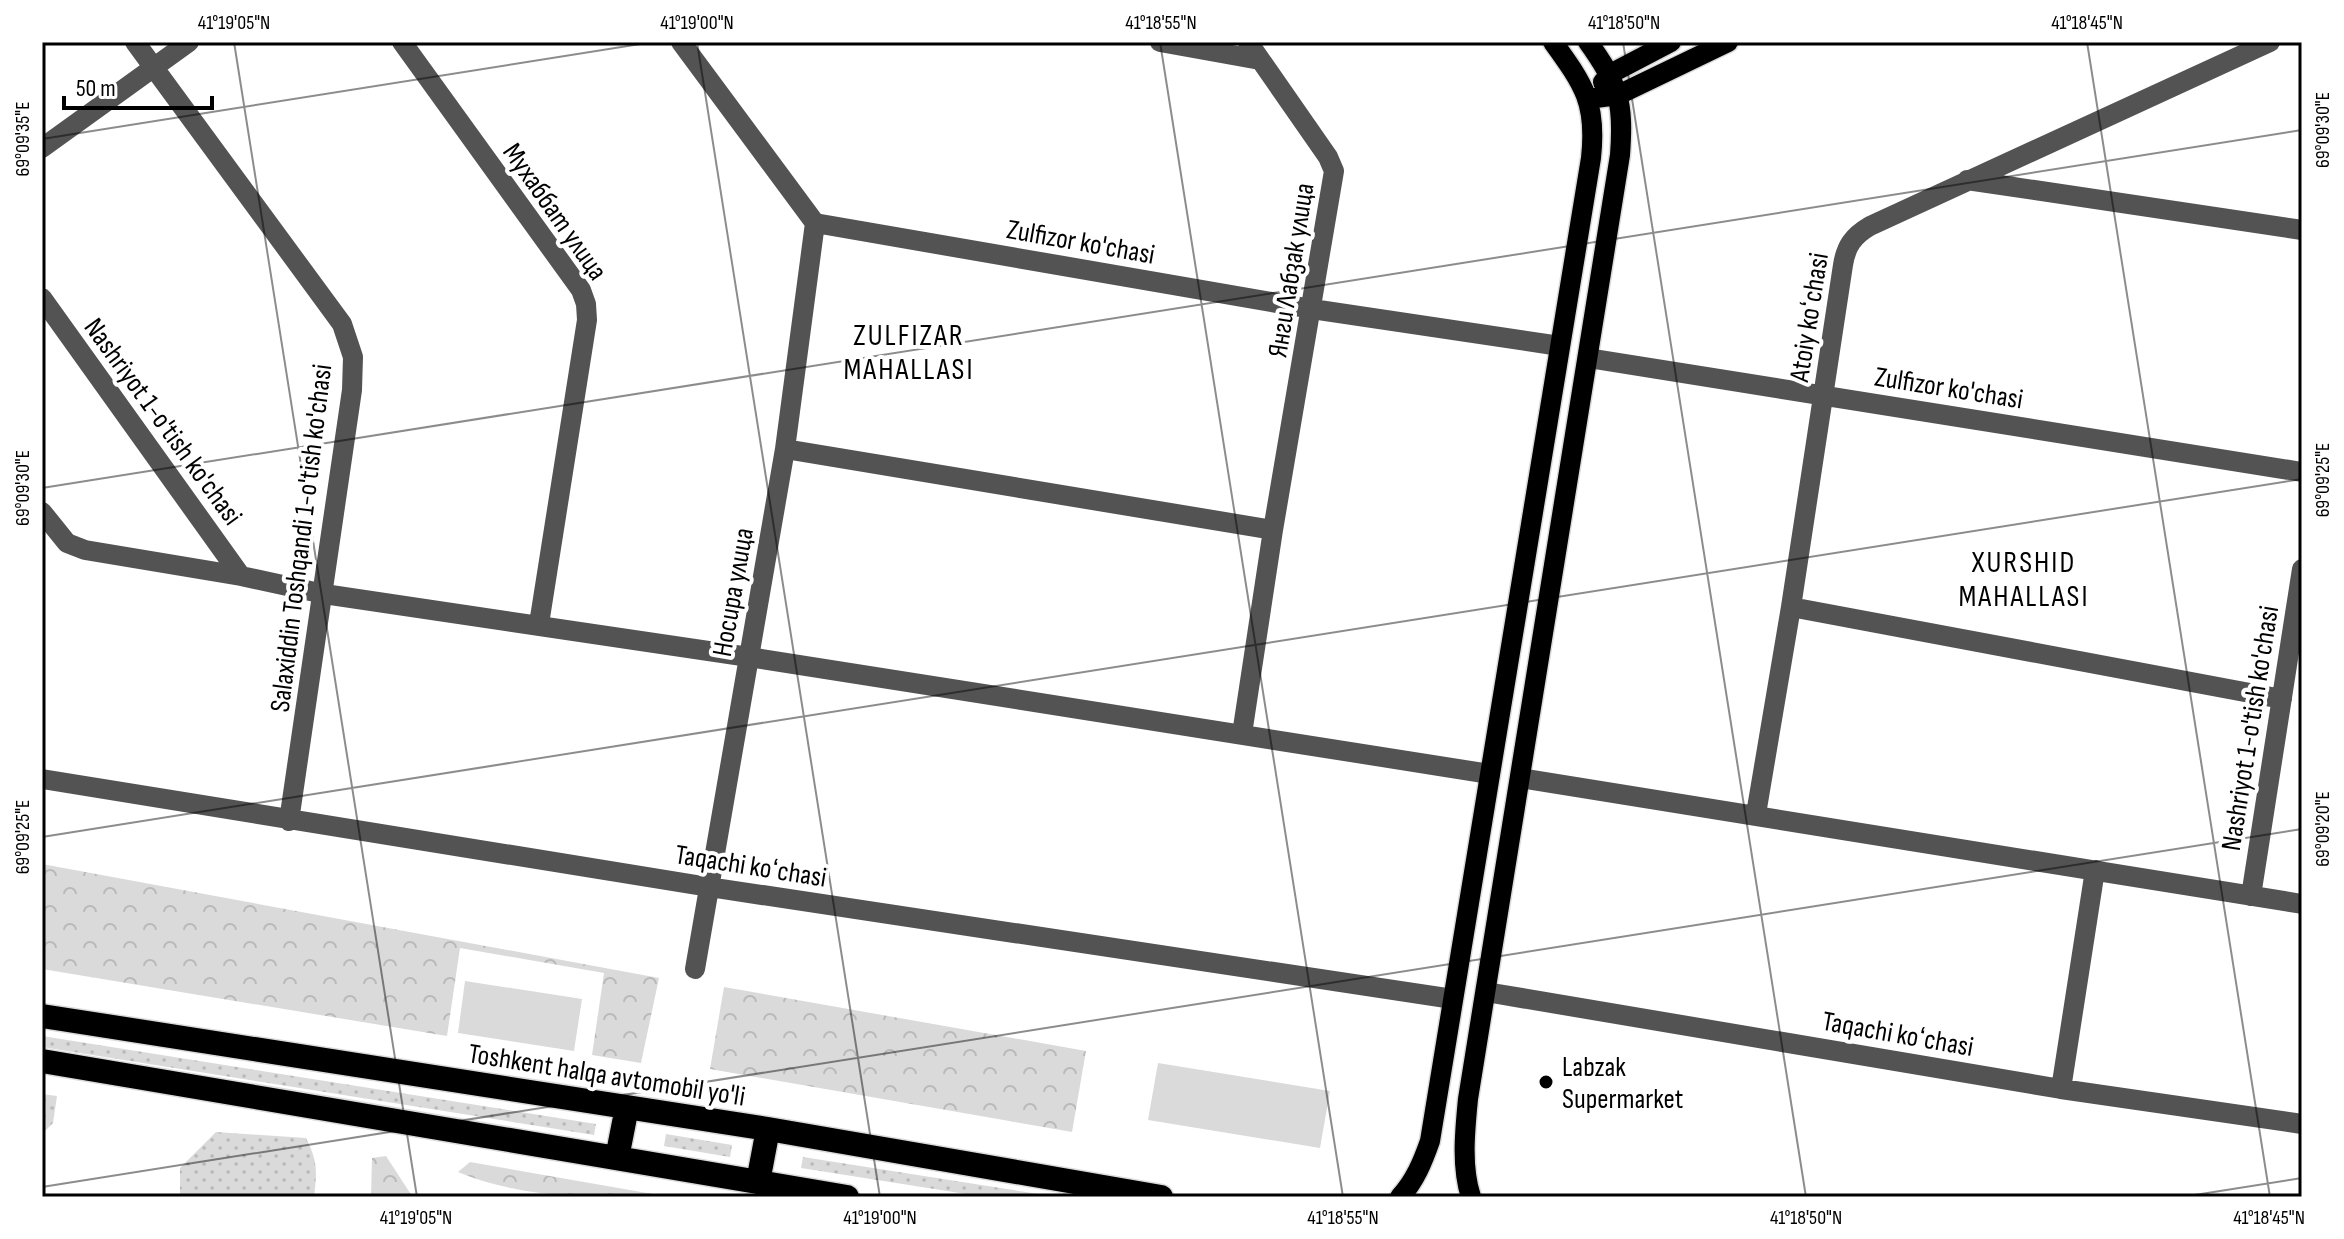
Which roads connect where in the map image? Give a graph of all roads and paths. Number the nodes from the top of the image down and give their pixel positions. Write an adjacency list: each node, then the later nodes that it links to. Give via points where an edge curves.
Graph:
1 (135, 42): 13 (street, Salaxiddin Toshqandi 1-o'tish ko'chasi)
2 (189, 42): 13 (street)
3 (402, 42): 34 (street, Мухаббат улица, via 586,304)
4 (681, 42): 19 (street)
5 (1160, 42): 12 (street)
6 (1248, 42): 12 (street, Янги Лабзак улица)
7 (1553, 42): 16 (main road)
8 (1588, 42): 14 (main road)
9 (1671, 42): 14 (main road)
10 (1728, 42): 15 (main road)
11 (2270, 42): 18 (street, Atoiy koʻchasi)
12 (1260, 60): 22 (street, Янги Лабзак улица, via 1334,171)
13 (153, 67): 17 (street); 32 (street, Salaxiddin Toshqandi 1-o'tish ko'chasi, via 342,324 353,357)
14 (1610, 74): 15 (main road); 16 (main road)
15 (1618, 95): 16 (main road); 24 (main road, via 1620,155)
16 (1588, 99): 23 (main road, via 1591,158)
17 (42, 148)
18 (1967, 180): 20 (street); 25 (street, Atoiy koʻchasi, via 1870,226 1849,243)
19 (815, 223): 22 (street, Zulfizor ko'chasi); 26 (street, Носира улица)
20 (2302, 230)
21 (42, 298): 31 (street, Nashriyot 1-o'tish ko'chasi)
22 (1312, 309): 23 (street, Zulfizor ko'chasi); 29 (street, Янги Лабзак улица)
23 (1560, 346): 38 (main road)
24 (1588, 358): 25 (street, Zulfizor ko'chasi); 39 (main road)
25 (1824, 395): 27 (street, Zulfizor ko'chasi); 33 (street, Atoiy koʻchasi)
26 (785, 449): 29 (street); 35 (street, Носира улица)
27 (2302, 472)
28 (42, 512): 31 (street, via 67,543 85,550)
29 (1273, 530): 37 (street, Янги Лабзак улица)
30 (2302, 569): 36 (street, Nashriyot 1-o'tish ko'chasi)
31 (241, 576): 32 (street)
32 (324, 594): 34 (street); 42 (street, Salaxiddin Toshqandi 1-o'tish ko'chasi)
33 (1791, 607): 36 (street); 41 (street, Atoiy koʻchasi)
34 (539, 624): 35 (street)
35 (749, 657): 37 (street); 44 (street, Носира улица)
36 (2282, 699): 45 (street, Nashriyot 1-o'tish ko'chasi)
37 (1242, 734): 38 (street)
38 (1490, 774): 49 (main road)
39 (1520, 778): 41 (street); 48 (main road)
40 (42, 779): 42 (street, Taqachi koʻchasi)
41 (1756, 814): 43 (street)
42 (289, 821): 44 (street, Taqachi koʻchasi)
43 (2095, 870): 45 (street); 52 (street)
44 (709, 887): 47 (street, Носира улица); 49 (street, Taqachi koʻchasi)
45 (2251, 896): 46 (street)
46 (2302, 904)
47 (695, 969)
48 (1486, 992): 52 (street, Taqachi koʻchasi); 54 (main road)
49 (1453, 999): 53 (main road)
50 (42, 1016): 55 (highway, Toshkent halqa avtomobil yo'li)
51 (42, 1061): 58 (highway)
52 (2061, 1089): 56 (street, Taqachi koʻchasi)
53 (1437, 1094): 54 (main road); 62 (main road, via 1423,1161)
54 (1468, 1099): 63 (main road, via 1466,1169)
55 (627, 1107): 57 (highway, Toshkent halqa avtomobil yo'li); 58 (highway)
56 (2302, 1124)
57 (768, 1129): 59 (highway); 61 (highway, Toshkent halqa avtomobil yo'li)
58 (617, 1158): 59 (highway)
59 (758, 1182): 60 (highway)
60 (847, 1197)
61 (1161, 1197)
62 (1400, 1197)
63 (1471, 1197)

